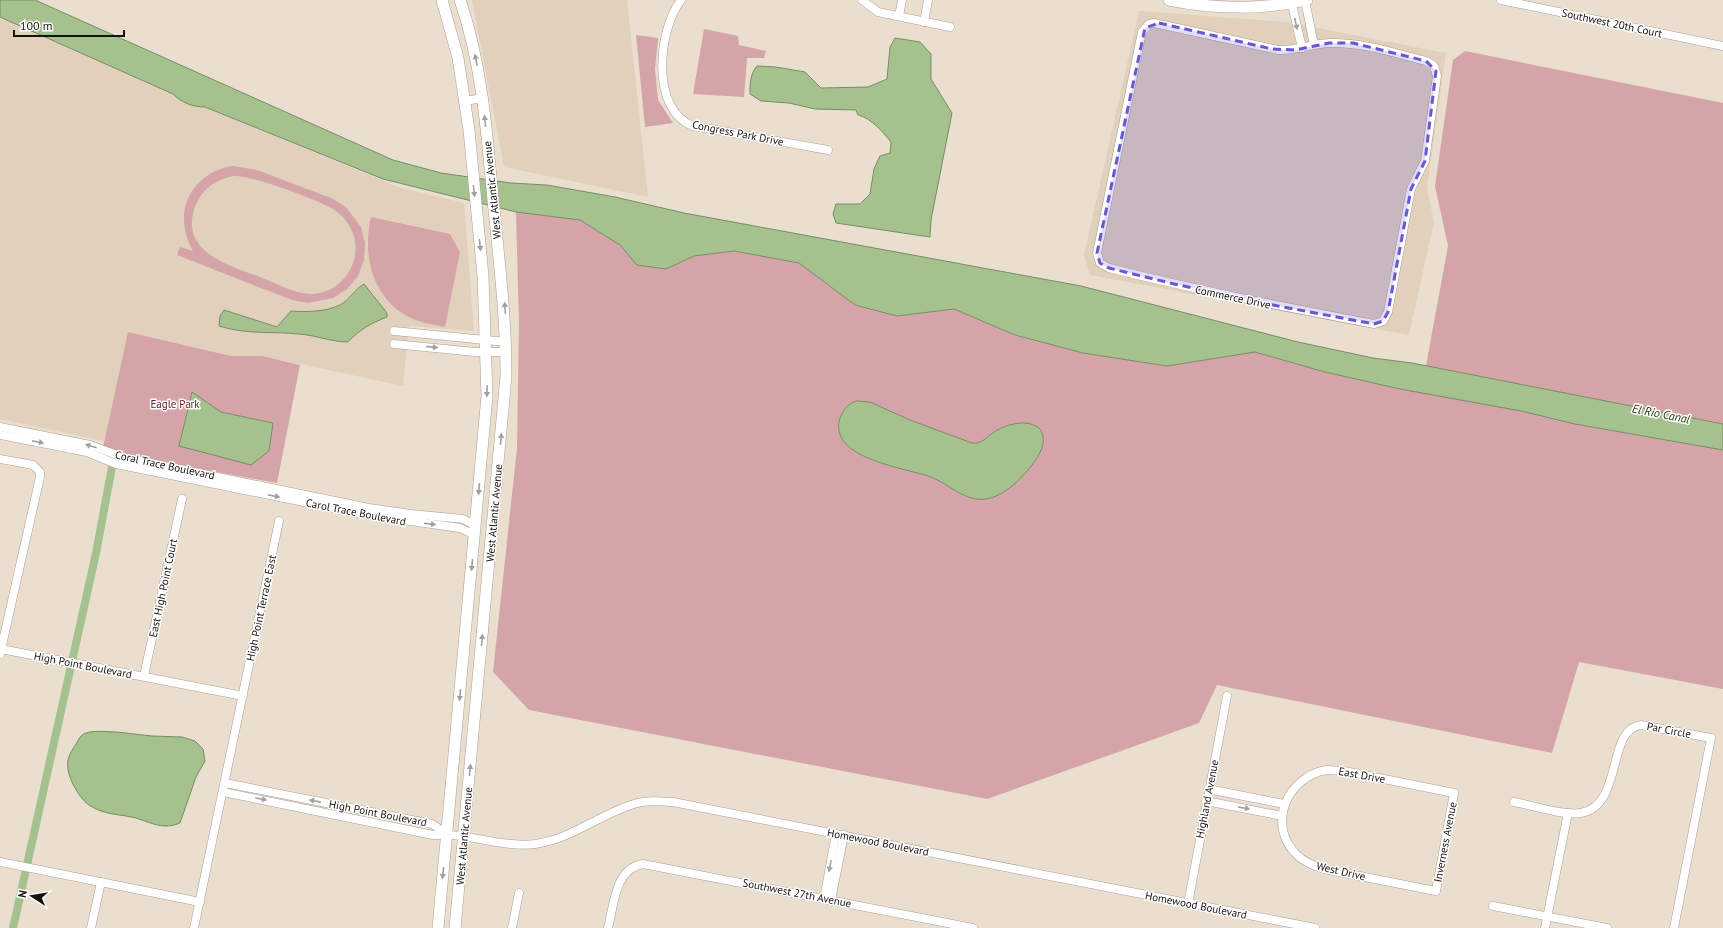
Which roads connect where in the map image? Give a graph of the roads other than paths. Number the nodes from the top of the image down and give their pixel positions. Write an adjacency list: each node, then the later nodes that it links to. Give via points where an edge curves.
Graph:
1 (442, 0): 18 (main road, West Atlantic Avenue, via 458,58)
2 (460, 0): 17 (main road, West Atlantic Avenue, one-way to 2)
3 (681, 0): 19 (street, Congress Park Drive, via 668,27 664,50 666,98 673,112 693,126)
4 (862, 0): 11 (street, via 878,12)
5 (902, 0): 11 (street)
6 (928, 0): 12 (street)
7 (1169, 0): 10 (main road, via 1250,7)
8 (1306, 0): 10 (main road); 14 (street)
9 (1501, 0): 15 (street, Southwest 20th Court)
10 (1291, 1): 16 (street, one-way to 16)
11 (899, 16): 12 (street)
12 (924, 22): 13 (street)
13 (950, 27)
14 (1314, 45): 16 (street, Commerce Drive); 16 (street, Commerce Drive, via 1353,43 1426,61 1434,66 1436,71 1425,161 1411,189 1388,312 1383,321 1374,324 1273,305 1108,268 1100,263 1097,253 1142,32 1145,28 1159,23 1272,50)
15 (1723, 46)
16 (1302, 48)
17 (483, 98): 18 (street); 23 (main road, West Atlantic Avenue, one-way to 17, via 505,306)
18 (465, 101): 22 (main road, West Atlantic Avenue, one-way to 22, via 483,276)
19 (828, 150)
20 (394, 331): 22 (street)
21 (394, 344): 22 (street, one-way to 22)
22 (487, 347): 23 (street); 30 (main road, West Atlantic Avenue, one-way to 30, via 487,396)
23 (506, 347): 31 (main road, West Atlantic Avenue, one-way to 23, via 506,376)
24 (0, 427): 27 (street, Coral Trace Boulevard, one-way to 24, via 125,458 90,445)
25 (0, 435): 27 (street, Coral Trace Boulevard, one-way to 27, via 87,452 116,464)
26 (0, 459): 32 (street, High Point Boulevard, via 33,465 40,472)
27 (237, 484): 30 (street, Carol Trace Boulevard, via 369,508 464,519)
28 (182, 499): 33 (street, East High Point Court)
29 (279, 521): 34 (street, High Point Terrace East)
30 (475, 531): 31 (main road, via 483,535); 44 (main road, West Atlantic Avenue, one-way to 44)
31 (489, 562): 46 (main road, West Atlantic Avenue, one-way to 31)
32 (1, 652): 33 (street, High Point Boulevard)
33 (144, 676): 34 (street, High Point Boulevard)
34 (243, 696): 36 (street)
35 (1227, 696): 37 (street, Highland Avenue)
36 (225, 783): 38 (street); 44 (street, High Point Boulevard, one-way to 36, via 432,824)
37 (1208, 788): 40 (street, Highland Avenue); 42 (street)
38 (223, 792): 44 (street, High Point Boulevard, one-way to 44, via 433,835); 52 (street)
39 (1454, 793): 42 (street, East Drive, via 1344,771 1326,770 1302,779 1289,793); 49 (street, Inverness Avenue)
40 (1206, 801): 42 (street, one-way to 42); 53 (street, Highland Avenue)
41 (1514, 802): 43 (street)
42 (1283, 810): 49 (street, West Drive, via 1284,833 1290,847 1312,865)
43 (1568, 813): 55 (street); 67 (street, Par Circle, via 1585,812 1603,798 1624,736 1631,728 1641,725 1711,738)
44 (447, 834): 46 (street, Homewood Boulevard); 59 (main road, West Atlantic Avenue, one-way to 59)
45 (840, 834): 46 (street, Homewood Boulevard, via 659,801 632,804 551,841 517,845); 51 (street); 53 (street, Homewood Boulevard)
46 (463, 836): 60 (main road, West Atlantic Avenue)
47 (0, 862): 48 (street)
48 (101, 882): 52 (street); 57 (street)
49 (1436, 891)
50 (519, 893): 61 (street)
51 (828, 899): 62 (street, Southwest 27th Avenue, via 649,864 632,867 624,874); 63 (street, Southwest 27th Avenue)
52 (200, 902): 58 (street)
53 (1188, 904): 56 (street, Homewood Boulevard)
54 (1493, 906): 55 (street)
55 (1548, 916): 65 (street); 66 (street)
56 (1291, 926): 64 (street, Homewood Boulevard)
57 (91, 928)
58 (194, 928)
59 (438, 928)
60 (455, 928)
61 (512, 928)
62 (608, 928)
63 (973, 928)
64 (1315, 928)
65 (1545, 928)
66 (1607, 928)
67 (1674, 928)

